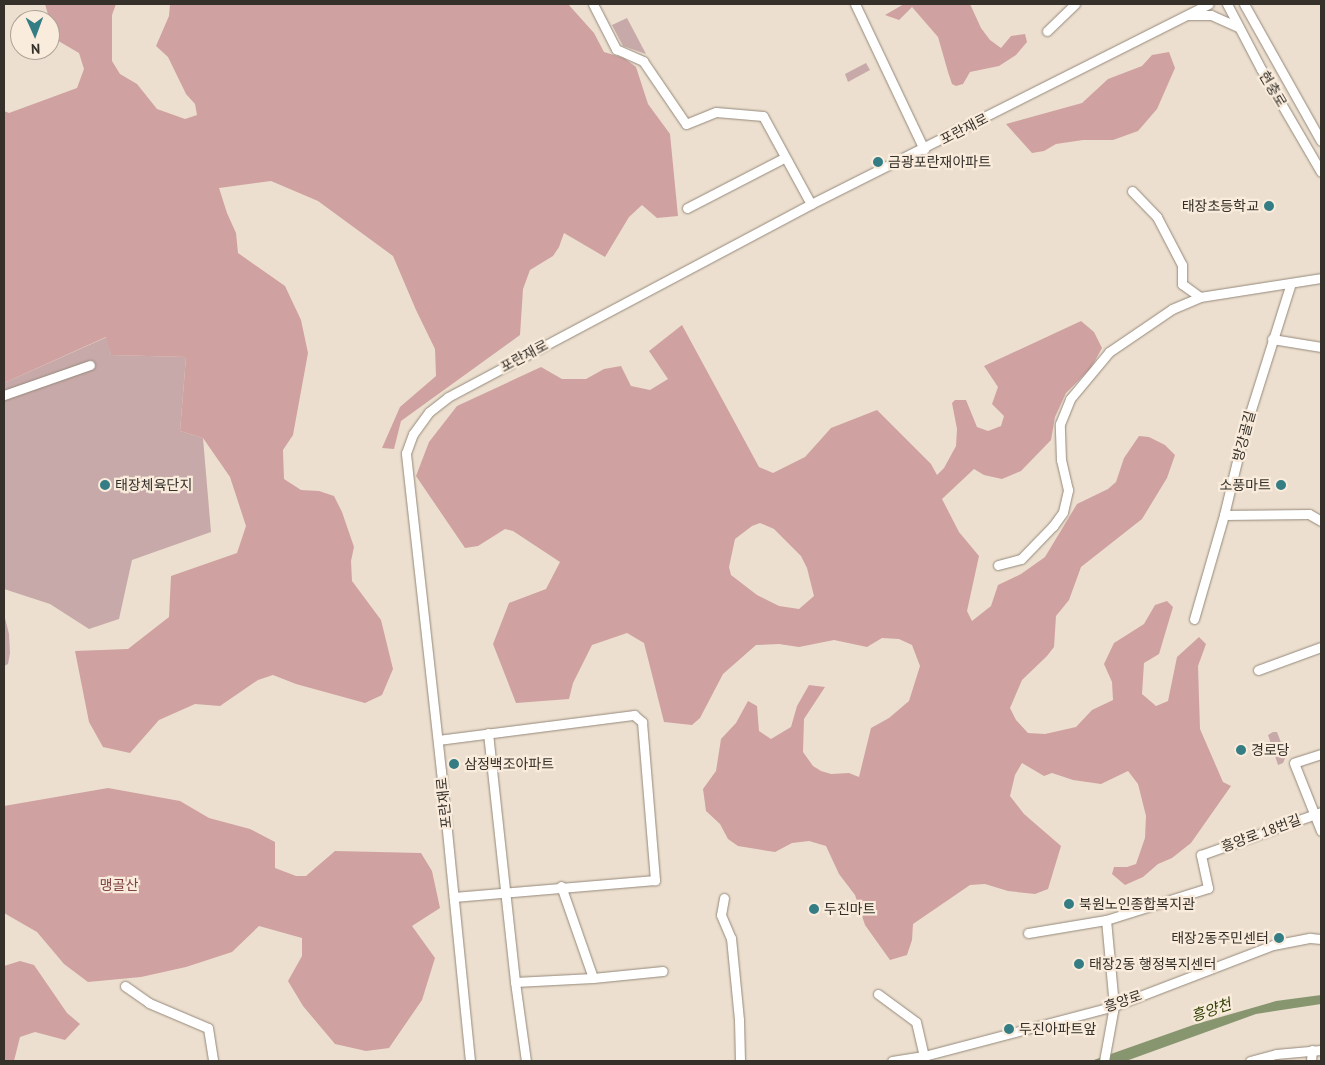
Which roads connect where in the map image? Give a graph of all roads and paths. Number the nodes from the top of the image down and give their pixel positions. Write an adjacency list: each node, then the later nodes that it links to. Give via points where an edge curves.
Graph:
1 (593, 4): 13 (street, via 616,49 643,61 686,124 716,112 762,116)
2 (856, 4): 12 (street)
3 (1075, 4): 10 (street)
4 (1199, 4): 8 (street)
5 (1208, 4): 8 (street, 포란재로)
6 (1227, 4): 9 (street, 현충로)
7 (1244, 4): 11 (street, 현충로)
8 (1186, 14): 9 (street, via 1211,14); 12 (street, 포란재로)
9 (1238, 26): 14 (street, 현충로)
10 (1047, 31)
11 (1321, 141)
12 (924, 149): 16 (street, 포란재로)
13 (784, 158): 16 (street); 17 (street)
14 (1321, 172)
15 (1132, 191): 20 (street, via 1157,217 1182,265 1182,284)
16 (811, 204): 32 (street, 포란재로, via 448,397 429,412 413,434 406,453)
17 (687, 208)
18 (1321, 278): 19 (street)
19 (1291, 283): 20 (street); 21 (street, 방강골길)
20 (1200, 297): 27 (street, via 1172,309 1109,352 1070,399 1060,424 1061,460 1068,490 1063,512 1021,559)
21 (1272, 339): 22 (street); 25 (street, 방강골길, via 1244,432)
22 (1321, 347)
23 (90, 365): 24 (street)
24 (4, 395)
25 (1224, 515): 26 (street, via 1309,514); 28 (street, 방강골길)
26 (1321, 521)
27 (998, 565)
28 (1194, 620)
29 (1321, 648): 30 (street)
30 (1258, 670)
31 (488, 733): 32 (street); 36 (street, via 634,715 642,722 655,880); 37 (street)
32 (438, 740): 38 (street, 포란재로)
33 (1321, 754): 34 (street, via 1294,763)
34 (1318, 813): 35 (street); 40 (street, 흥양로 18번길, via 1201,855 1208,888)
35 (1321, 831)
36 (561, 886): 37 (street); 44 (street)
37 (505, 893): 38 (street); 45 (street)
38 (454, 897): 52 (street, 포란재로)
39 (724, 898): 54 (street, via 721,915 731,938)
40 (1106, 920): 41 (street); 48 (street)
41 (1028, 933)
42 (1321, 939): 48 (street, 흥양로, via 1273,945)
43 (663, 971): 44 (street)
44 (593, 978): 45 (street)
45 (515, 982): 53 (street)
46 (125, 986): 51 (street, via 149,1003 208,1028)
47 (878, 994): 50 (street, via 916,1022)
48 (1114, 1006): 50 (street, 흥양로); 56 (street)
49 (1317, 1050): 57 (street, via 1276,1054); 58 (street)
50 (924, 1056): 55 (street, 흥양로)
51 (213, 1061)
52 (470, 1061)
53 (526, 1061)
54 (740, 1061)
55 (892, 1061)
56 (1104, 1061)
57 (1250, 1061)
58 (1311, 1061)

